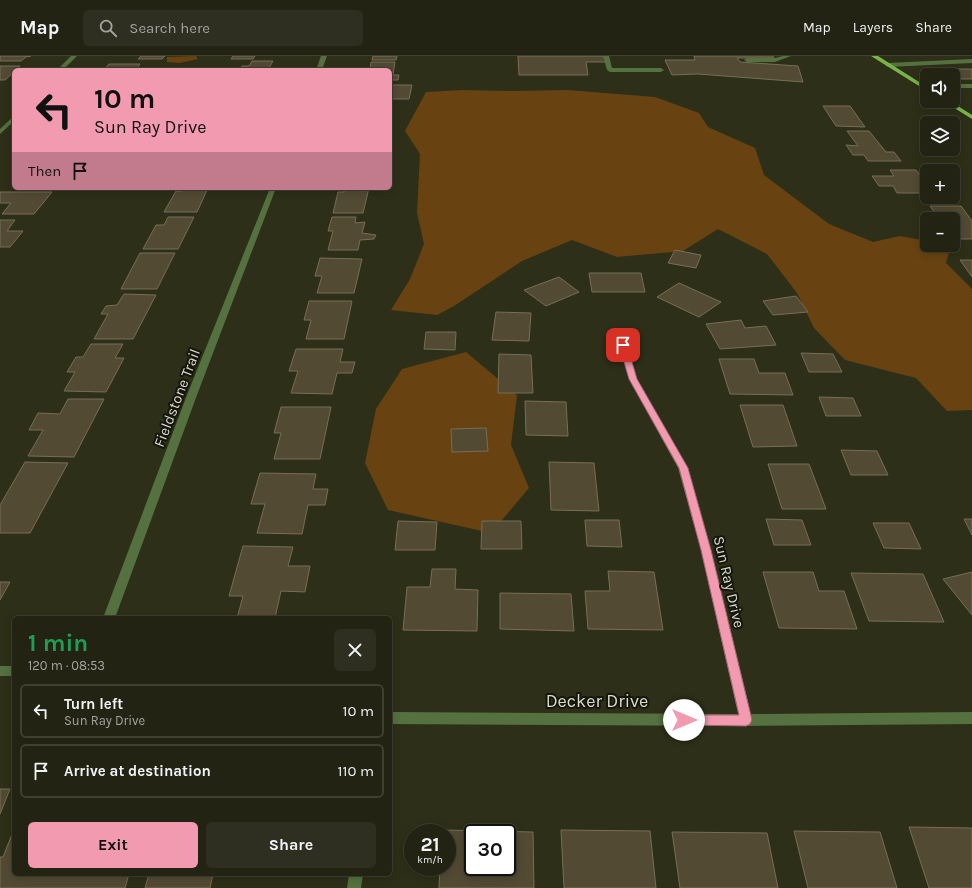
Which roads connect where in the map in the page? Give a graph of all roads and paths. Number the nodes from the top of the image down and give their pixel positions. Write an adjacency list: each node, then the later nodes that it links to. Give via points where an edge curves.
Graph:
1 (74, 56): 9 (street)
2 (324, 56): 10 (street)
3 (606, 56): 11 (street, via 610,70)
4 (788, 56): 7 (street, via 775,60)
5 (874, 56): 8 (main road)
6 (967, 56): 8 (street, via 972,60)
7 (747, 60)
8 (888, 65): 12 (main road)
9 (62, 68)
10 (320, 68)
11 (661, 70)
12 (920, 85)
13 (960, 86): 14 (street)
14 (972, 86)
15 (957, 108): 17 (main road)
16 (972, 112): 17 (street)
17 (965, 113): 18 (main road)
18 (972, 117)
19 (12, 120): 20 (street)
20 (0, 132)
21 (272, 190): 23 (street, Fieldstone Trail)
22 (623, 345): 28 (street, Sun Ray Drive, via 633,379 683,468 706,550)
23 (110, 616)
24 (0, 671): 25 (street)
25 (12, 671)
26 (392, 718): 28 (street, Decker Drive)
27 (972, 718): 28 (street, Decker Drive)
28 (746, 720)
29 (356, 876): 30 (street)
30 (354, 888)

